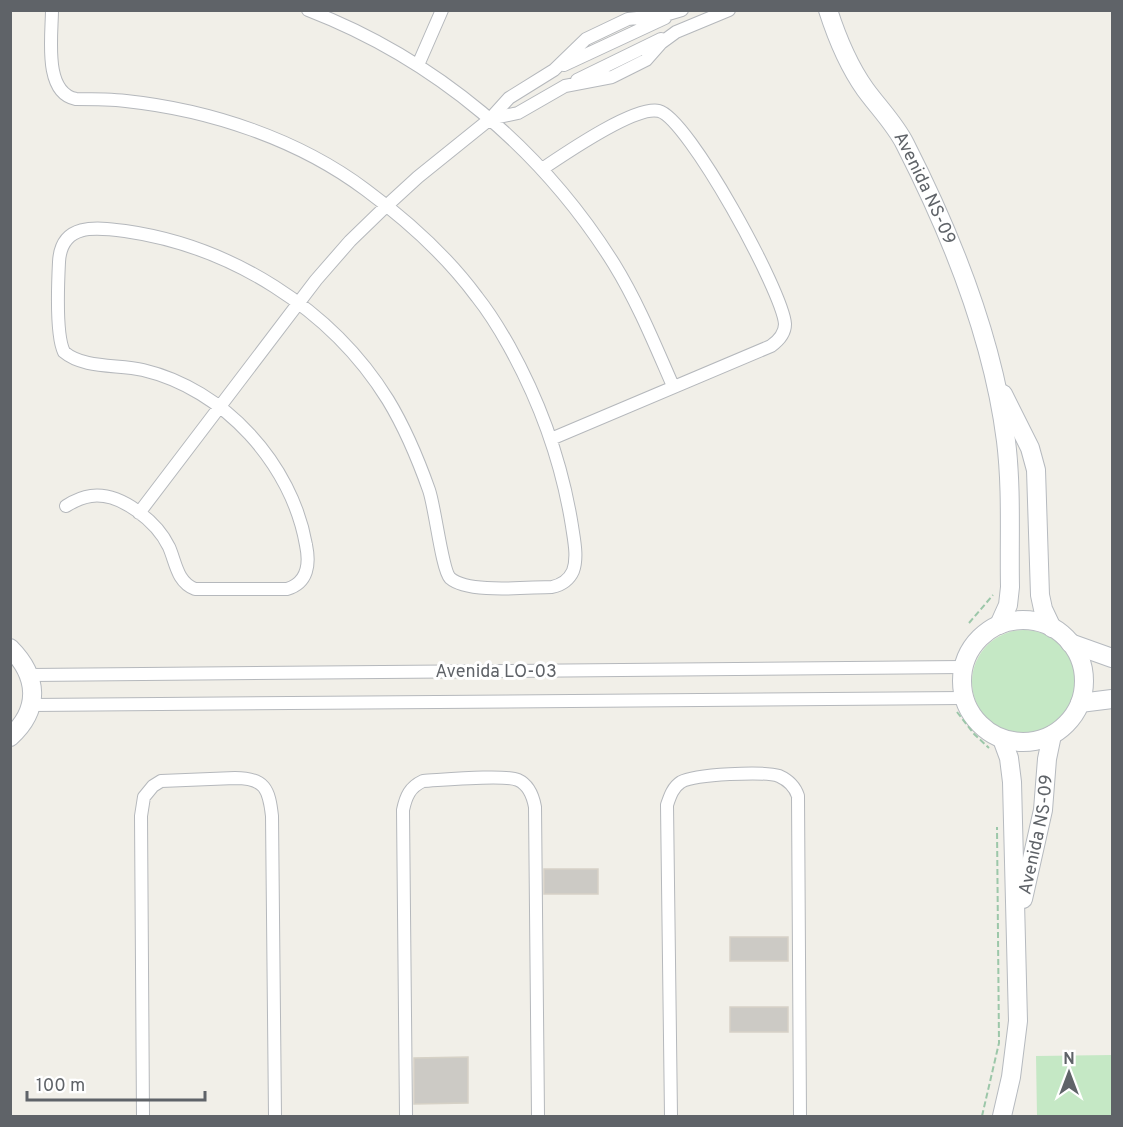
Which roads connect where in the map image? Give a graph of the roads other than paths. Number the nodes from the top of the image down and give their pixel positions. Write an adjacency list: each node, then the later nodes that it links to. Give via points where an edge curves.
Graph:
1 (52, 10): 10 (street, via 53,75 67,96 154,105 235,124 315,158)
2 (308, 10): 7 (street)
3 (442, 10): 7 (street)
4 (729, 10): 8 (street, via 676,32 646,60 623,72 604,80 565,86 515,114)
5 (828, 10): 12 (street, Avenida NS-09, via 851,66 903,141 921,177 975,308)
6 (678, 12): 8 (street, via 628,19 590,36 554,70 509,98)
7 (418, 65): 8 (street)
8 (490, 119): 9 (street); 10 (street)
9 (542, 169): 13 (street, via 579,213 614,265); 13 (street, via 638,113 658,110 670,118 725,194 780,304 784,330 771,346)
10 (386, 206): 11 (street, via 345,246); 15 (street, via 429,242 477,297 509,345)
11 (297, 304): 14 (street); 14 (street, via 244,268 174,241 90,229 76,231 63,243 59,267 60,342 64,352 76,360 161,374); 15 (street, via 347,348 388,400 430,493 445,571 455,581 483,587 552,587 570,576 574,542)
12 (995, 379): 18 (street, Avenida NS-09, via 1006,444 1010,587 1008,606); 19 (street, Avenida NS-09, via 1034,461 1038,479 1040,595)
13 (673, 387): 15 (street)
14 (219, 407): 17 (street); 17 (street, via 255,440 284,481 307,546 308,567 302,579 283,589 192,588 180,575 163,537)
15 (551, 439)
16 (66, 506): 17 (street, via 95,496 114,500)
17 (139, 513)
18 (999, 625): 19 (street, via 1028,620); 23 (street, via 975,643)
19 (1052, 628): 20 (street)
20 (1070, 642): 22 (street); 26 (street, via 1083,668)
21 (10, 648): 24 (street)
22 (1113, 658)
23 (963, 667): 24 (street, Avenida LO-03); 28 (street)
24 (30, 675): 27 (street)
25 (1113, 699): 26 (street)
26 (1080, 703): 29 (street, via 1067,724)
27 (32, 705): 28 (street, Avenida LO-03); 30 (street)
28 (960, 705): 31 (street)
29 (1052, 735): 31 (street); 32 (street, Avenida NS-09, via 1043,810)
30 (10, 737)
31 (998, 746): 32 (street, Avenida NS-09, via 1009,758 1012,782)
32 (1017, 934): 39 (street, Avenida NS-09, via 1017,1041)
33 (143, 1116): 34 (street, via 142,803 161,781 245,778 268,791 272,816)
34 (275, 1116)
35 (406, 1116): 36 (street, via 406,798 423,781 502,778 525,785 535,807)
36 (538, 1116)
37 (671, 1116): 38 (street, via 667,805 675,788 688,779 753,774 779,776 798,796)
38 (800, 1116)
39 (1002, 1116)

